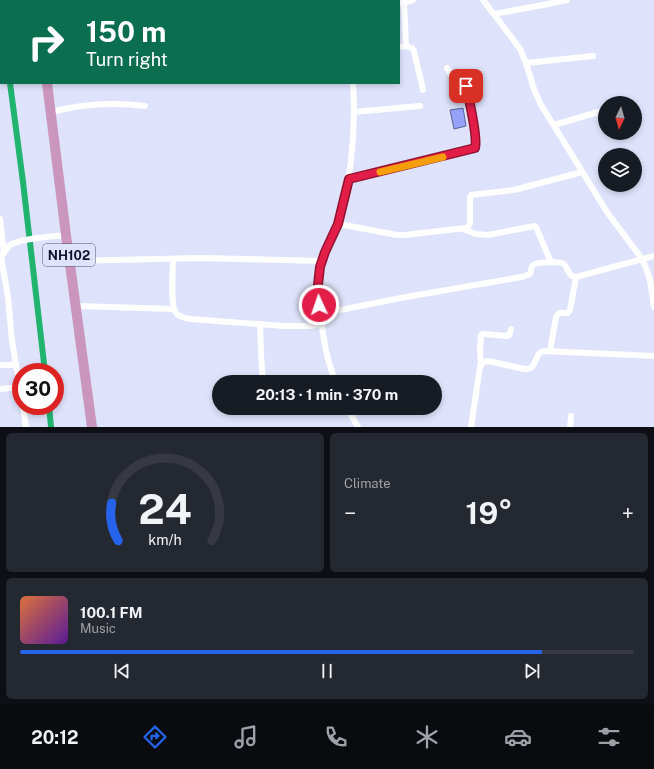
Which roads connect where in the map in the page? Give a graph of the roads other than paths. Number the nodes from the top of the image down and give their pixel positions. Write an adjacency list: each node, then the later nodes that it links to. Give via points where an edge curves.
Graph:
1 (413, 0): 4 (street)
2 (483, 0): 5 (street)
3 (567, 0): 5 (street)
4 (402, 4): 6 (street)
5 (494, 14): 9 (street, via 520,49)
6 (406, 46): 7 (street); 13 (street, via 414,51)
7 (400, 47)
8 (592, 56): 9 (street)
9 (526, 63): 19 (street, via 537,99)
10 (447, 68): 21 (street, via 455,80 465,82 475,148)
11 (47, 84): 16 (highway, NH102)
12 (353, 84): 17 (street)
13 (422, 90)
14 (145, 106): 16 (street, via 101,104)
15 (420, 106): 17 (street)
16 (51, 112): 25 (highway, NH102)
17 (354, 112): 21 (street, via 354,144)
18 (598, 112): 19 (street)
19 (554, 126): 20 (street)
20 (582, 172): 24 (street, via 514,190 471,195 470,223); 29 (street, via 607,212)
21 (349, 179): 23 (street)
22 (0, 219): 26 (street)
23 (338, 224): 24 (street, via 397,235); 30 (street)
24 (462, 229): 32 (street, via 488,235 536,227)
25 (66, 235): 26 (street, via 17,242); 31 (highway, NH102)
26 (2, 256): 43 (street)
27 (654, 256): 29 (street)
28 (173, 259): 30 (street); 31 (street); 36 (street)
29 (642, 259): 33 (street); 35 (street, via 650,280)
30 (321, 261): 37 (street, via 318,276)
31 (70, 262): 34 (highway, NH102)
32 (551, 262): 33 (street, via 562,262 570,275); 37 (street, via 533,266 530,274 522,277)
33 (576, 277): 41 (street, via 570,310 568,313 559,313 556,317)
34 (76, 306): 36 (street); 55 (highway, NH102)
35 (654, 307)
36 (174, 309): 38 (street, via 180,316 190,319)
37 (320, 314): 39 (street)
38 (260, 324): 39 (street); 47 (street)
39 (322, 324): 48 (street)
40 (511, 329): 46 (street, via 508,336 481,335)
41 (550, 351): 42 (street); 46 (street, via 541,352 532,368 528,369 488,361 484,361)
42 (654, 356)
43 (16, 363)
44 (12, 365): 45 (street)
45 (0, 366)
46 (481, 366): 57 (street)
47 (262, 375)
48 (334, 375)
49 (0, 389): 50 (street)
50 (12, 390)
51 (24, 415): 54 (street)
52 (351, 415): 56 (street)
53 (571, 416): 58 (street)
54 (26, 427)
55 (92, 427)
56 (358, 427)
57 (471, 427)
58 (570, 427)

